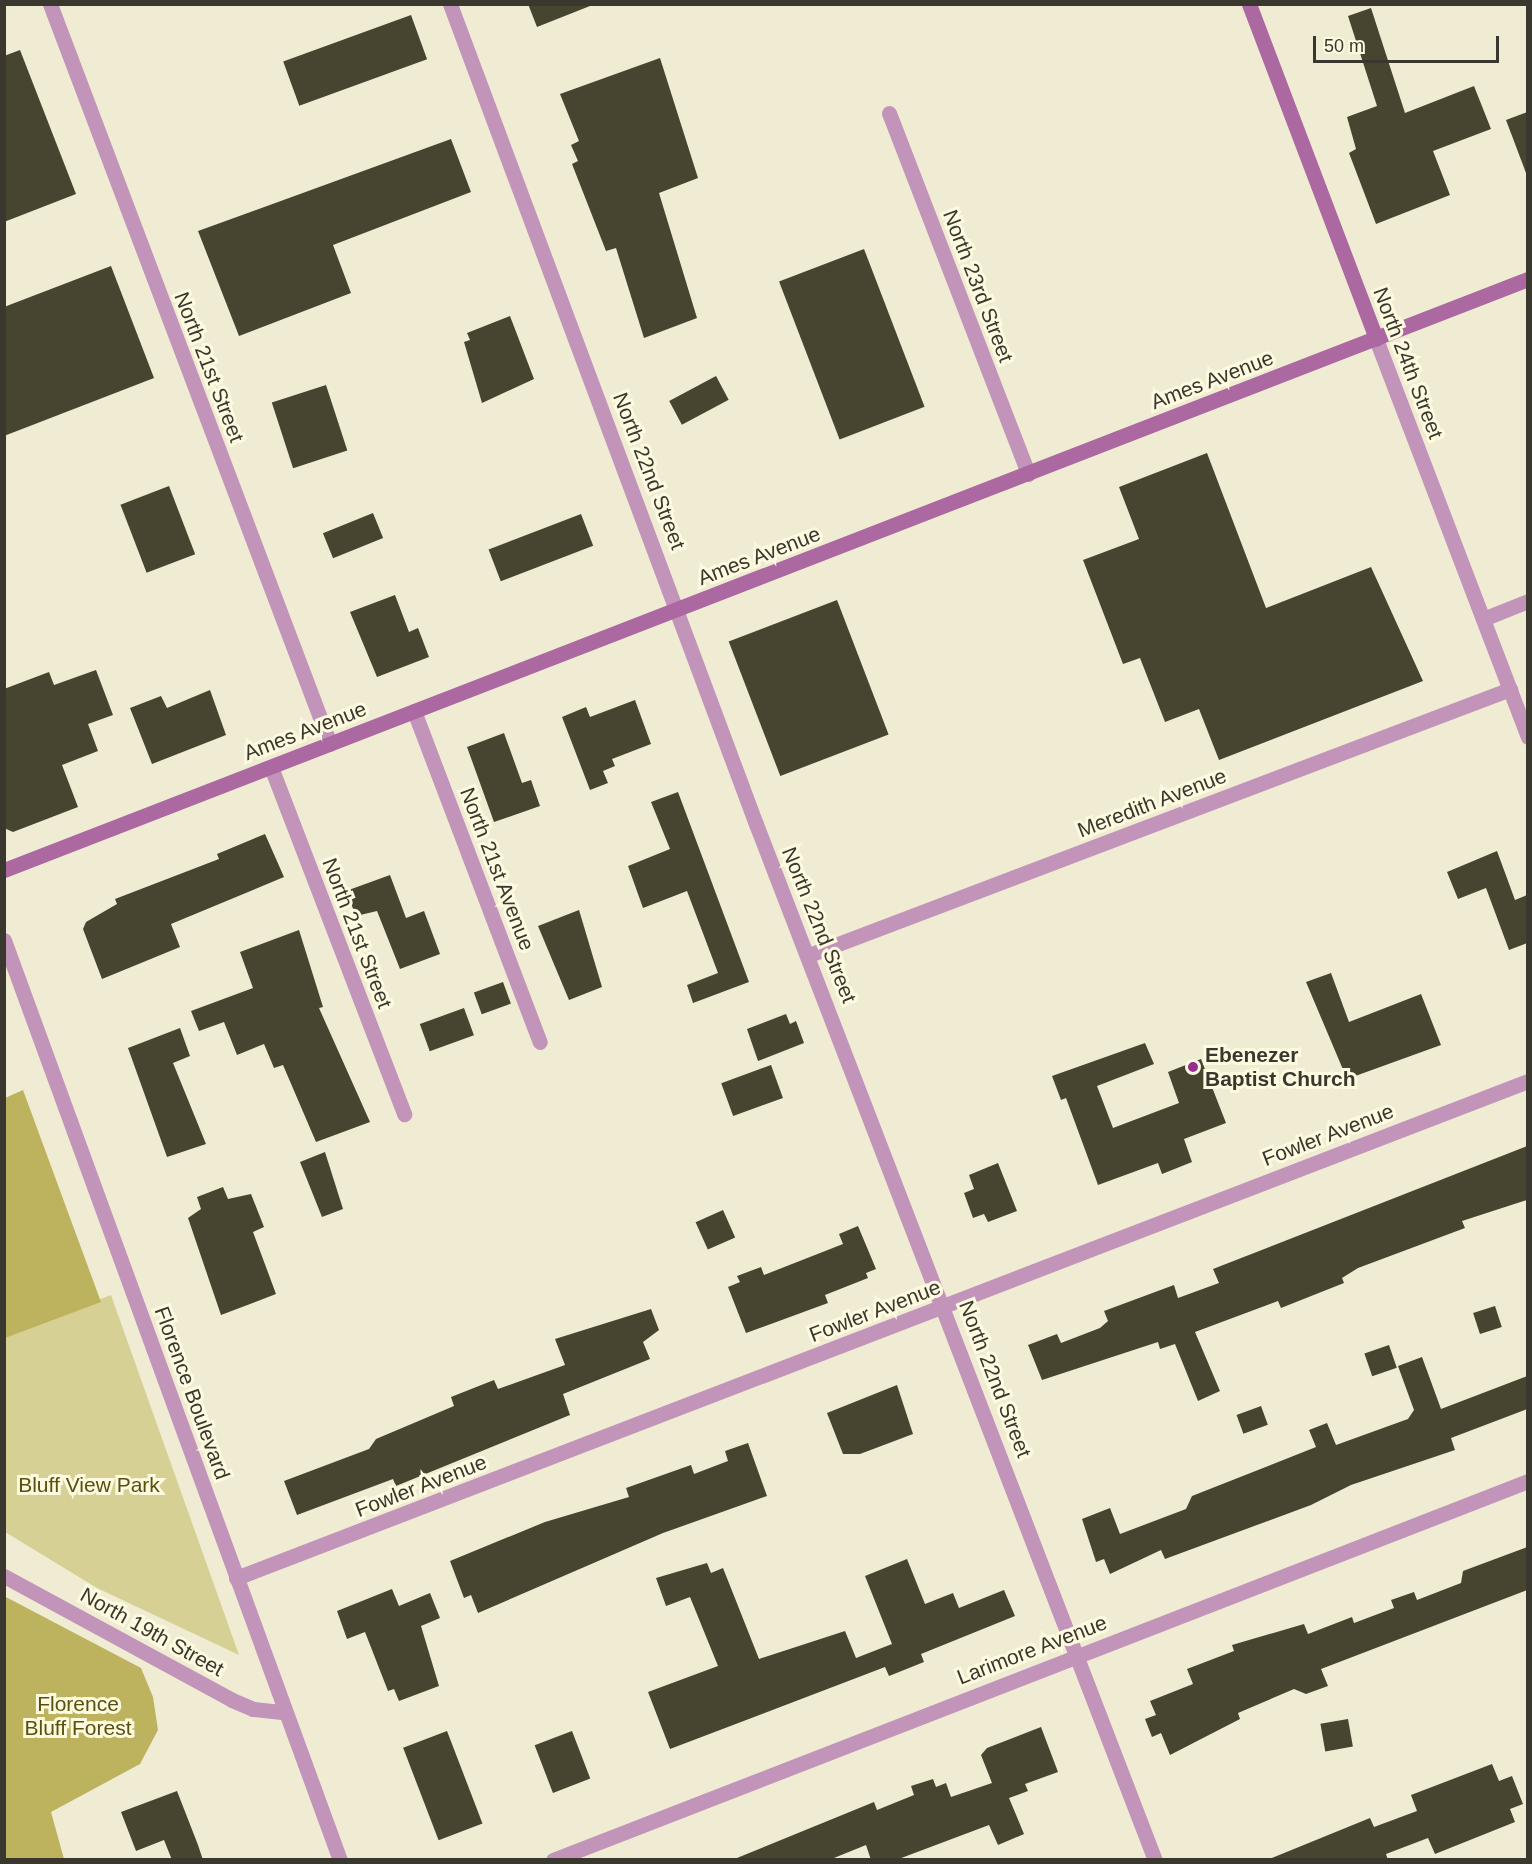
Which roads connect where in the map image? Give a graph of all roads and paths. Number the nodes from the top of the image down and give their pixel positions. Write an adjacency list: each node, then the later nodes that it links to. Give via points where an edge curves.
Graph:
1 (50, 4): 14 (street, North 21st Street)
2 (450, 4): 9 (street, North 22nd Street)
3 (1249, 4): 6 (main road, North 24th Street)
4 (889, 113): 7 (street, North 23rd Street)
5 (1527, 279): 6 (main road, Ames Avenue)
6 (1377, 339): 7 (main road, Ames Avenue); 10 (street, North 24th Street)
7 (1028, 474): 9 (main road, Ames Avenue)
8 (1527, 601): 10 (street)
9 (679, 609): 12 (main road, Ames Avenue); 18 (street, North 22nd Street)
10 (1483, 619): 11 (street, North 24th Street)
11 (1510, 689): 13 (street, North 24th Street); 18 (street, Meredith Avenue)
12 (414, 711): 14 (main road, Ames Avenue); 19 (street, North 21st Avenue)
13 (1527, 737)
14 (330, 744): 15 (main road, Ames Avenue)
15 (271, 767): 16 (main road, Ames Avenue); 21 (street, North 21st Street)
16 (4, 870)
17 (4, 940): 25 (street, Florence Boulevard)
18 (809, 955): 22 (street, North 22nd Street)
19 (540, 1042)
20 (1527, 1081): 22 (street, Fowler Avenue)
21 (404, 1114)
22 (944, 1306): 25 (street, Fowler Avenue); 26 (street, North 22nd Street)
23 (1527, 1481): 26 (street, Larimore Avenue)
24 (4, 1576): 27 (street, North 19th Street, via 232,1700 253,1709)
25 (236, 1578): 27 (street, Florence Boulevard)
26 (1076, 1656): 29 (street, Larimore Avenue); 30 (street, North 22nd Street)
27 (284, 1712): 28 (street, Florence Boulevard)
28 (339, 1860)
29 (553, 1860)
30 (1155, 1860)

